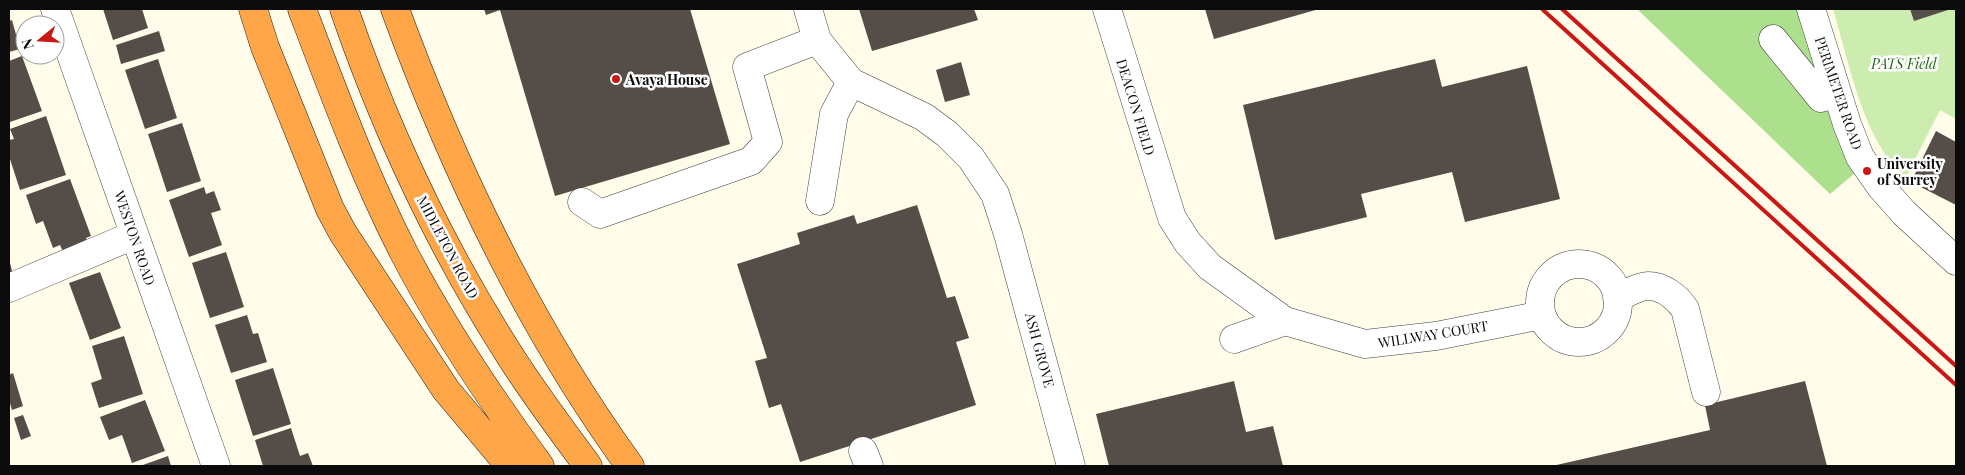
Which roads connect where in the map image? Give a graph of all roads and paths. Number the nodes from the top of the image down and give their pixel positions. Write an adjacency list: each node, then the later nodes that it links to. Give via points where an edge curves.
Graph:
1 (55, 9): 16 (street, WESTON ROAD)
2 (253, 9): 25 (highway, via 330,209 343,233 446,390)
3 (302, 9): 26 (highway, via 363,164 404,251 471,368)
4 (344, 9): 27 (highway, MIDLETON ROAD, via 407,167 454,262 507,352)
5 (395, 9): 28 (highway, via 418,71 478,208 531,311)
6 (808, 9): 10 (street)
7 (1107, 9): 15 (street, DEACON FIELD)
8 (1811, 9): 12 (street, PERIMETER ROAD)
9 (1774, 39): 12 (street, via 1821,98)
10 (817, 40): 11 (street); 14 (street, via 747,67 768,142 751,161 600,214)
11 (851, 82): 13 (street, via 834,114); 29 (street, ASH GROVE, via 924,117 947,134 971,158 995,194)
12 (1837, 93): 17 (street, PERIMETER ROAD, via 1854,145 1873,176 1904,214)
13 (820, 200)
14 (582, 202)
15 (1166, 205): 21 (street, WILLWAY COURT, via 1188,243 1210,267)
16 (134, 235): 18 (street); 24 (street, WESTON ROAD)
17 (1956, 261)
18 (9, 288)
19 (1617, 297): 20 (street, via 1615,318 1608,330 1584,342 1558,336 1548,327); 20 (street, via 1612,280 1603,272 1592,266 1568,265 1552,275 1542,290); 23 (street, via 1648,286 1668,292 1679,300 1686,309)
20 (1542, 314): 21 (street, WILLWAY COURT, via 1436,336 1365,344)
21 (1286, 321): 22 (street)
22 (1234, 339)
23 (1706, 392)
24 (216, 466)
25 (510, 466)
26 (540, 466)
27 (588, 466)
28 (630, 466)
29 (1071, 466)

